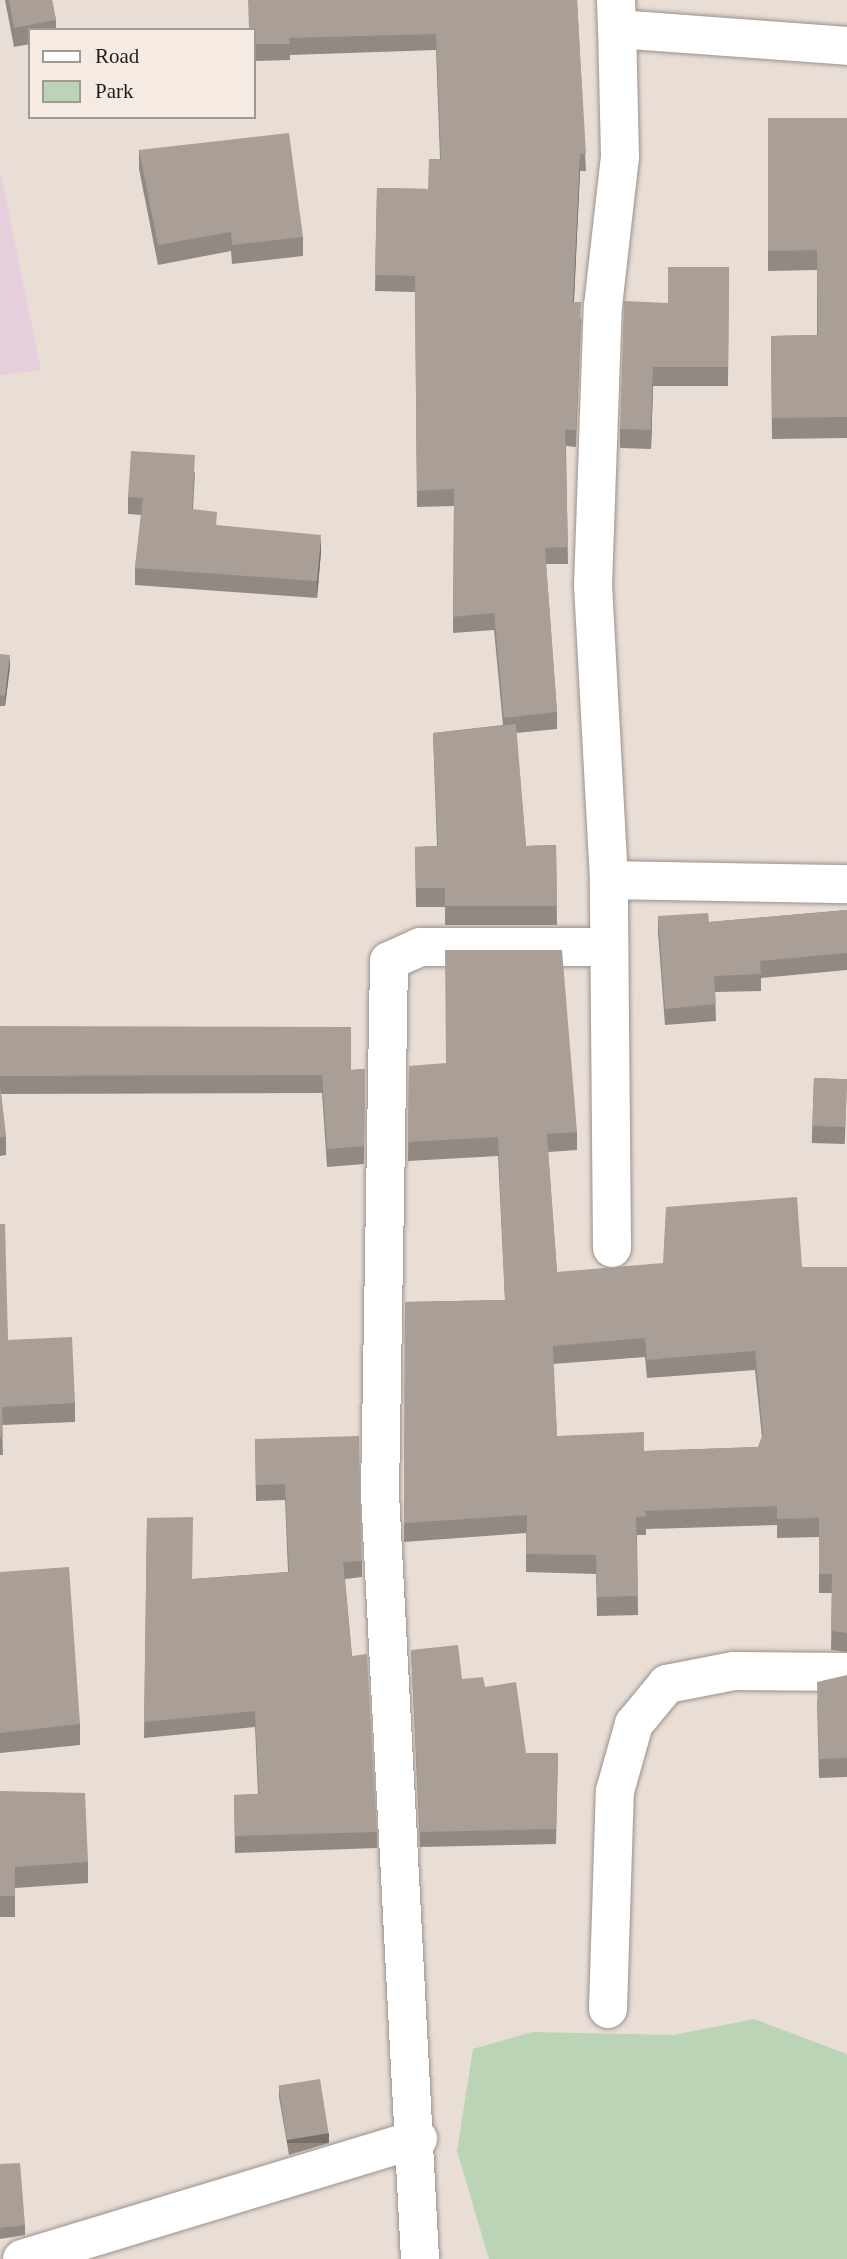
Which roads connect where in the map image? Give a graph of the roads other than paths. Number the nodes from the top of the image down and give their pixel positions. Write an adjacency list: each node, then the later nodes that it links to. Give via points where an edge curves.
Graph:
1 (617, 15): 2 (street); 3 (street, via 620,157 603,306 593,586)
2 (847, 46)
3 (608, 880): 4 (street); 5 (street)
4 (847, 884)
5 (609, 947): 6 (street); 9 (street, via 420,947 389,961 380,1493)
6 (612, 1248)
7 (847, 1672): 8 (street, via 734,1671 667,1685 634,1724 615,1791)
8 (608, 2009)
9 (418, 2138): 10 (street); 11 (street)
10 (22, 2259)
11 (420, 2259)

